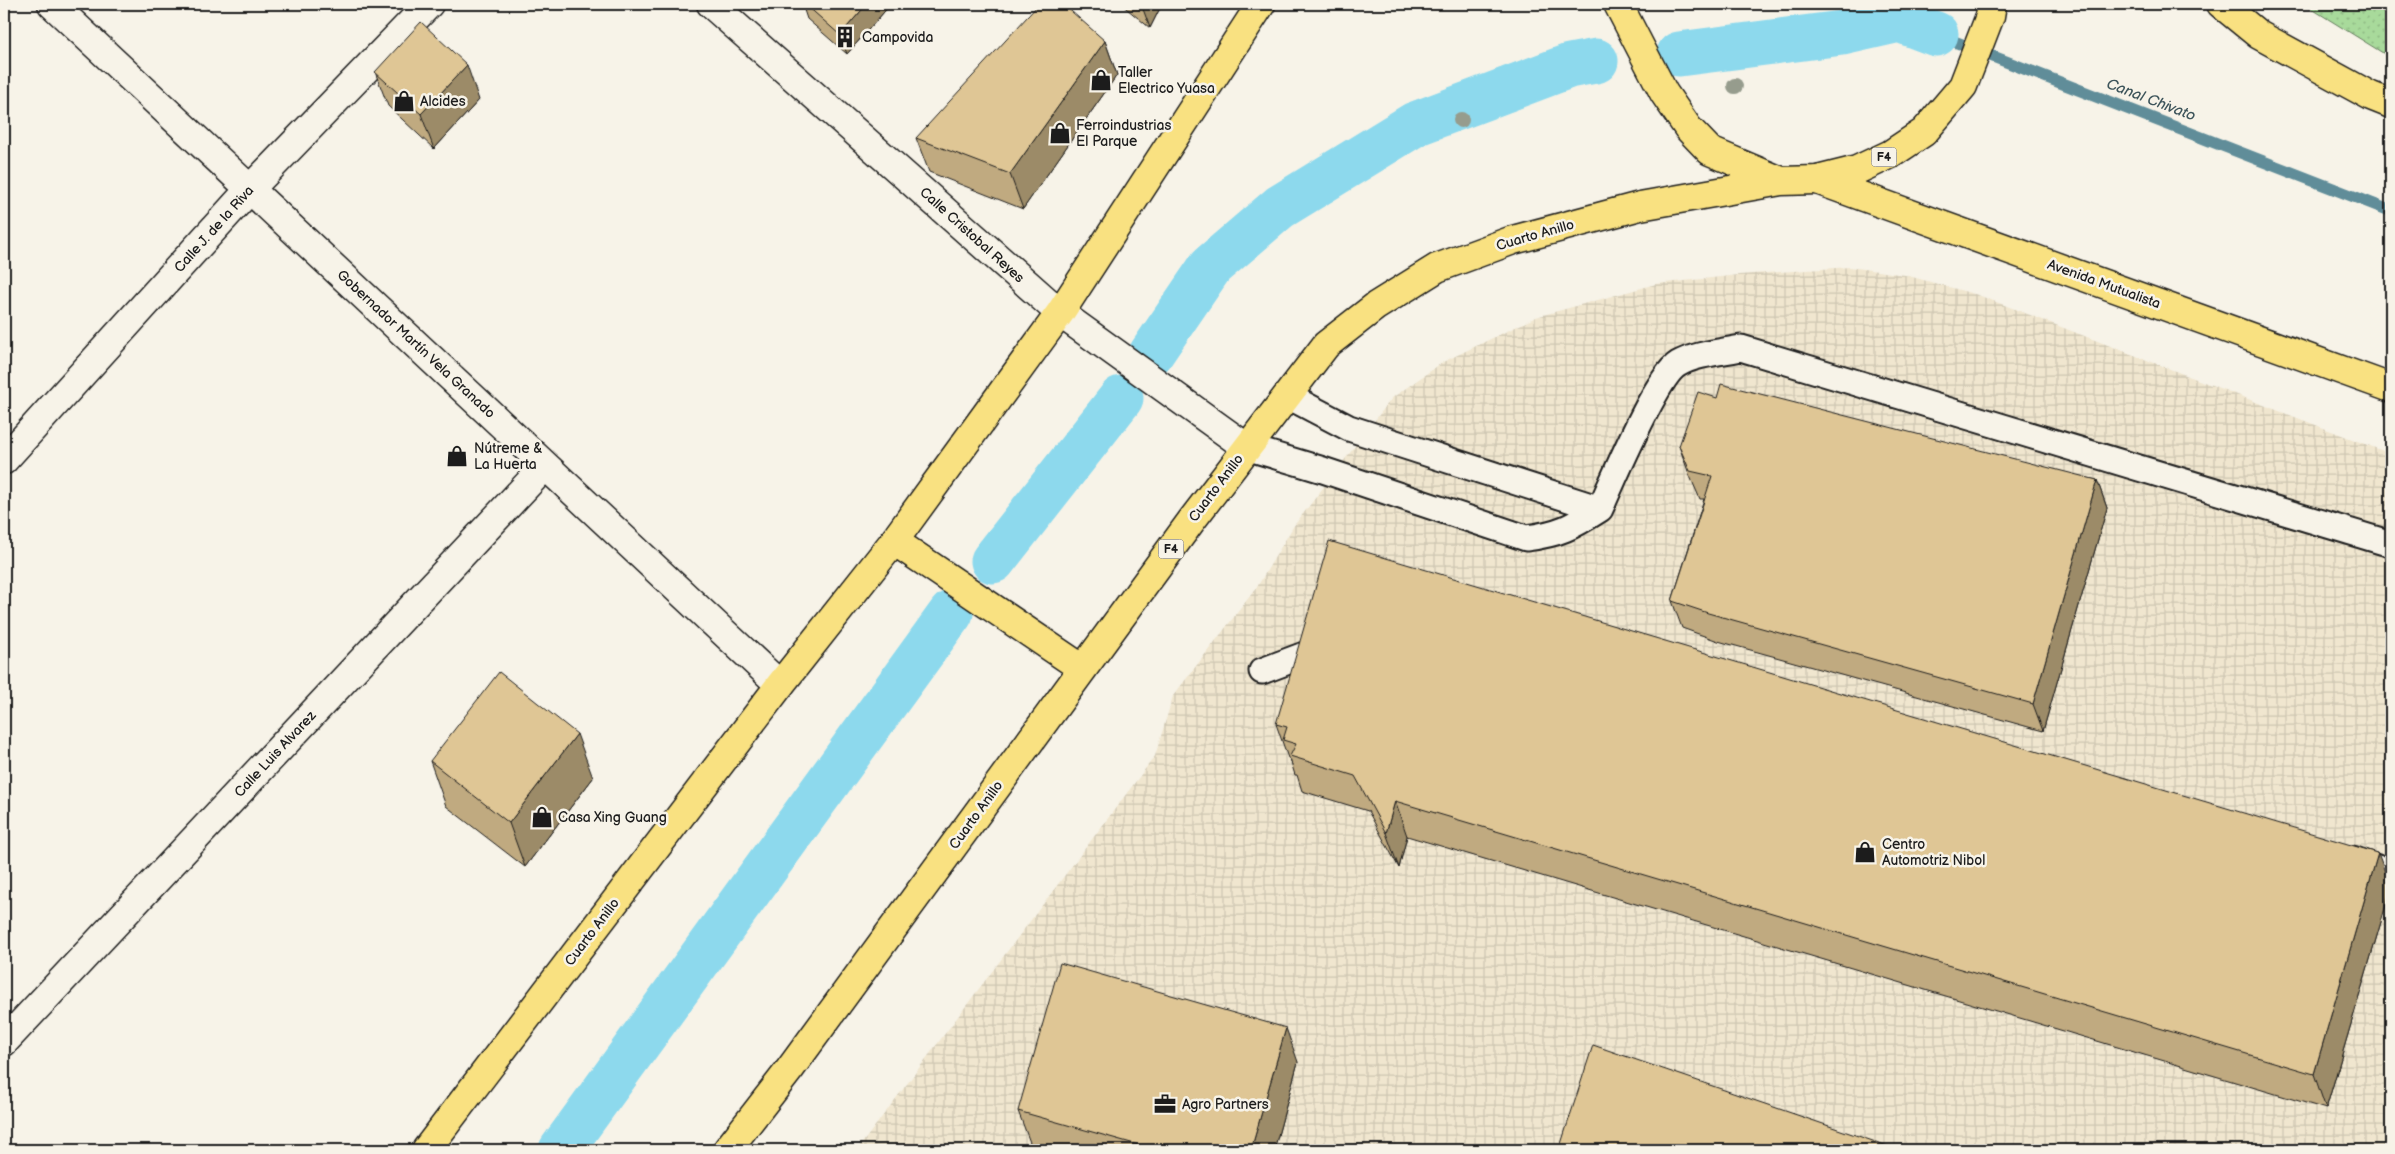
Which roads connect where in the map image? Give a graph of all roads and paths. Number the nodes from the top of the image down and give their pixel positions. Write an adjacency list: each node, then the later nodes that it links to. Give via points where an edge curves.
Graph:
1 (52, 4): 11 (street, Gobernador Martín Vela Granado)
2 (429, 4): 11 (street, Calle J. de la Riva)
3 (711, 4): 12 (street, Calle Cristobal Reyes)
4 (1261, 4): 12 (main road, Cuarto Anillo)
5 (1618, 4): 10 (main road, F4, via 1664,93 1688,128 1710,151)
6 (2220, 4): 8 (main road, via 2259,35)
7 (1991, 10): 9 (main road, F4, via 1962,86 1924,132 1891,154 1857,170)
8 (2391, 104)
9 (1817, 180): 10 (main road, F4); 13 (main road, Avenida Mutualista)
10 (1782, 181): 14 (main road, Cuarto Anillo / F4, via 1640,206 1513,240 1436,268 1376,306 1326,346)
11 (250, 189): 16 (street, Calle J. de la Riva); 17 (street, Gobernador Martín Vela Granado)
12 (1060, 314): 15 (street, Calle Cristobal Reyes); 19 (main road, Cuarto Anillo)
13 (2391, 388)
14 (1288, 396): 15 (main road, Cuarto Anillo / F4); 18 (lane, via 1349,428)
15 (1246, 447): 18 (lane, via 1526,538 1551,535 1572,527); 22 (main road, Cuarto Anillo / F4)
16 (4, 460)
17 (546, 466): 24 (street, Gobernador Martín Vela Granado); 27 (street, Calle Luis Alvarez)
18 (1600, 509): 20 (lane, via 1657,389 1677,365 1741,348)
19 (894, 541): 22 (main road); 24 (main road, Cuarto Anillo)
20 (2391, 544)
21 (1320, 649): 23 (lane)
22 (1082, 669): 29 (main road, Cuarto Anillo / F4, via 790,1069)
23 (1262, 671)
24 (780, 686): 28 (main road, Cuarto Anillo)
25 (2330, 852): 26 (lane)
26 (2391, 873)
27 (4, 1042)
28 (426, 1150)
29 (727, 1150)

